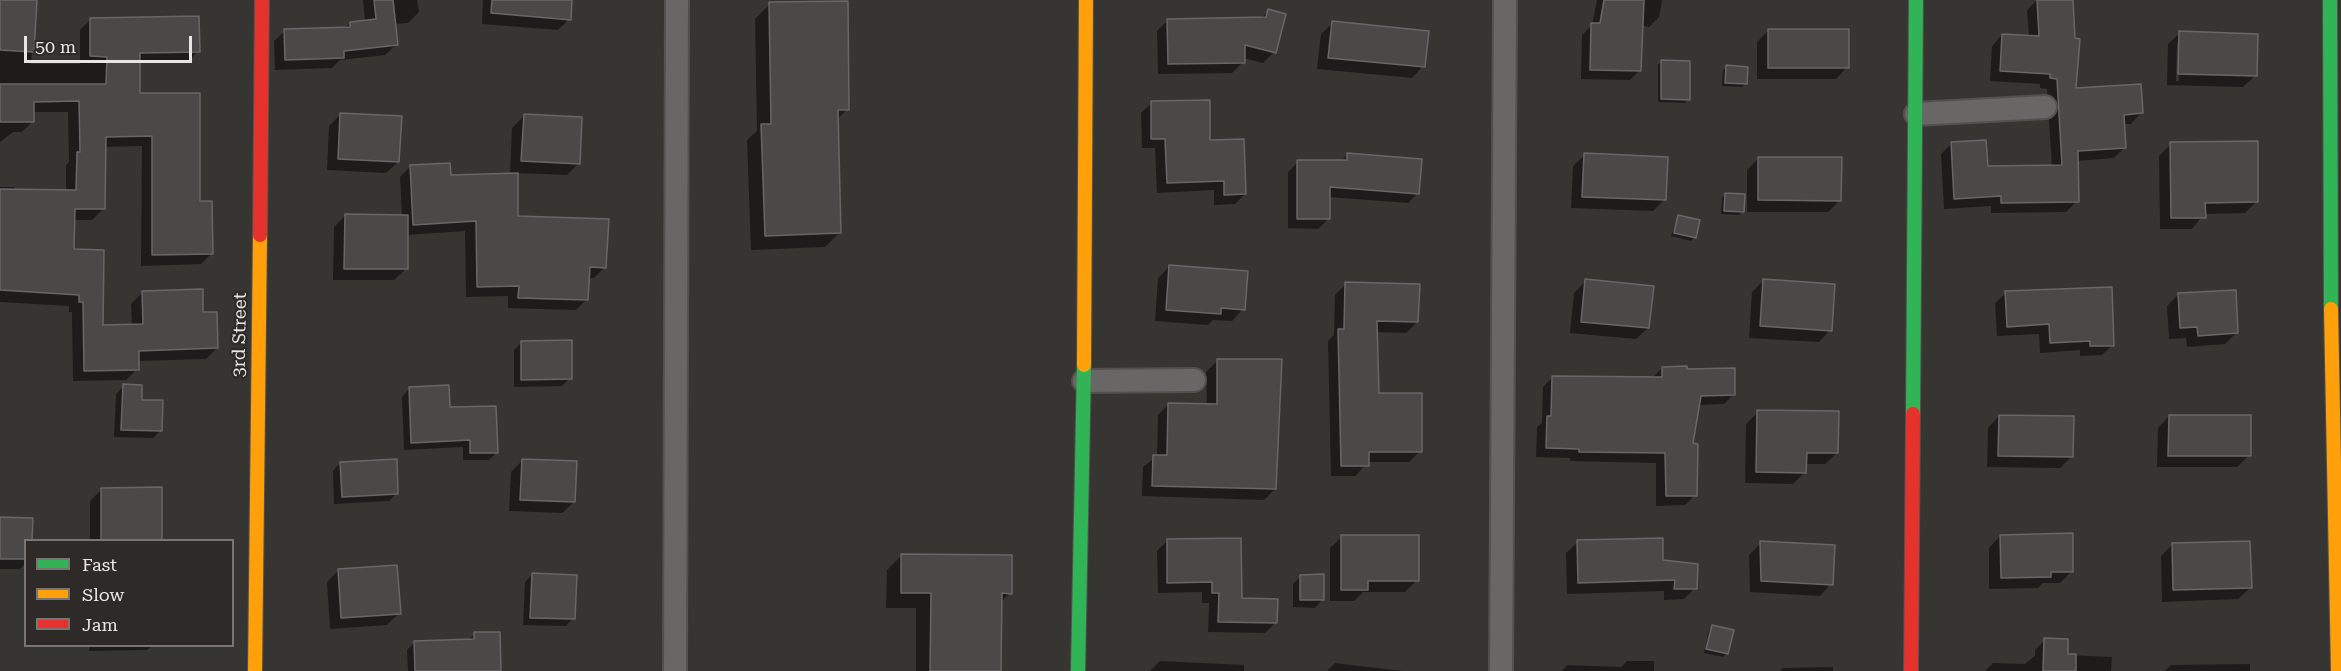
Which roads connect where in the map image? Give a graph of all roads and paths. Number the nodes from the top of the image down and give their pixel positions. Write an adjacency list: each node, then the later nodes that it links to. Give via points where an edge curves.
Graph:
1 (262, 0): 11 (street, 3rd Street)
2 (677, 0): 12 (street)
3 (1086, 0): 10 (street)
4 (1505, 0): 14 (street)
5 (1916, 0): 8 (street)
6 (2330, 0): 16 (street, via 2329,193)
7 (2045, 107): 8 (street)
8 (1916, 114): 15 (street)
9 (1194, 380): 10 (street)
10 (1084, 381): 13 (street)
11 (255, 671)
12 (675, 671)
13 (1078, 671)
14 (1501, 671)
15 (1911, 671)
16 (2338, 671)

